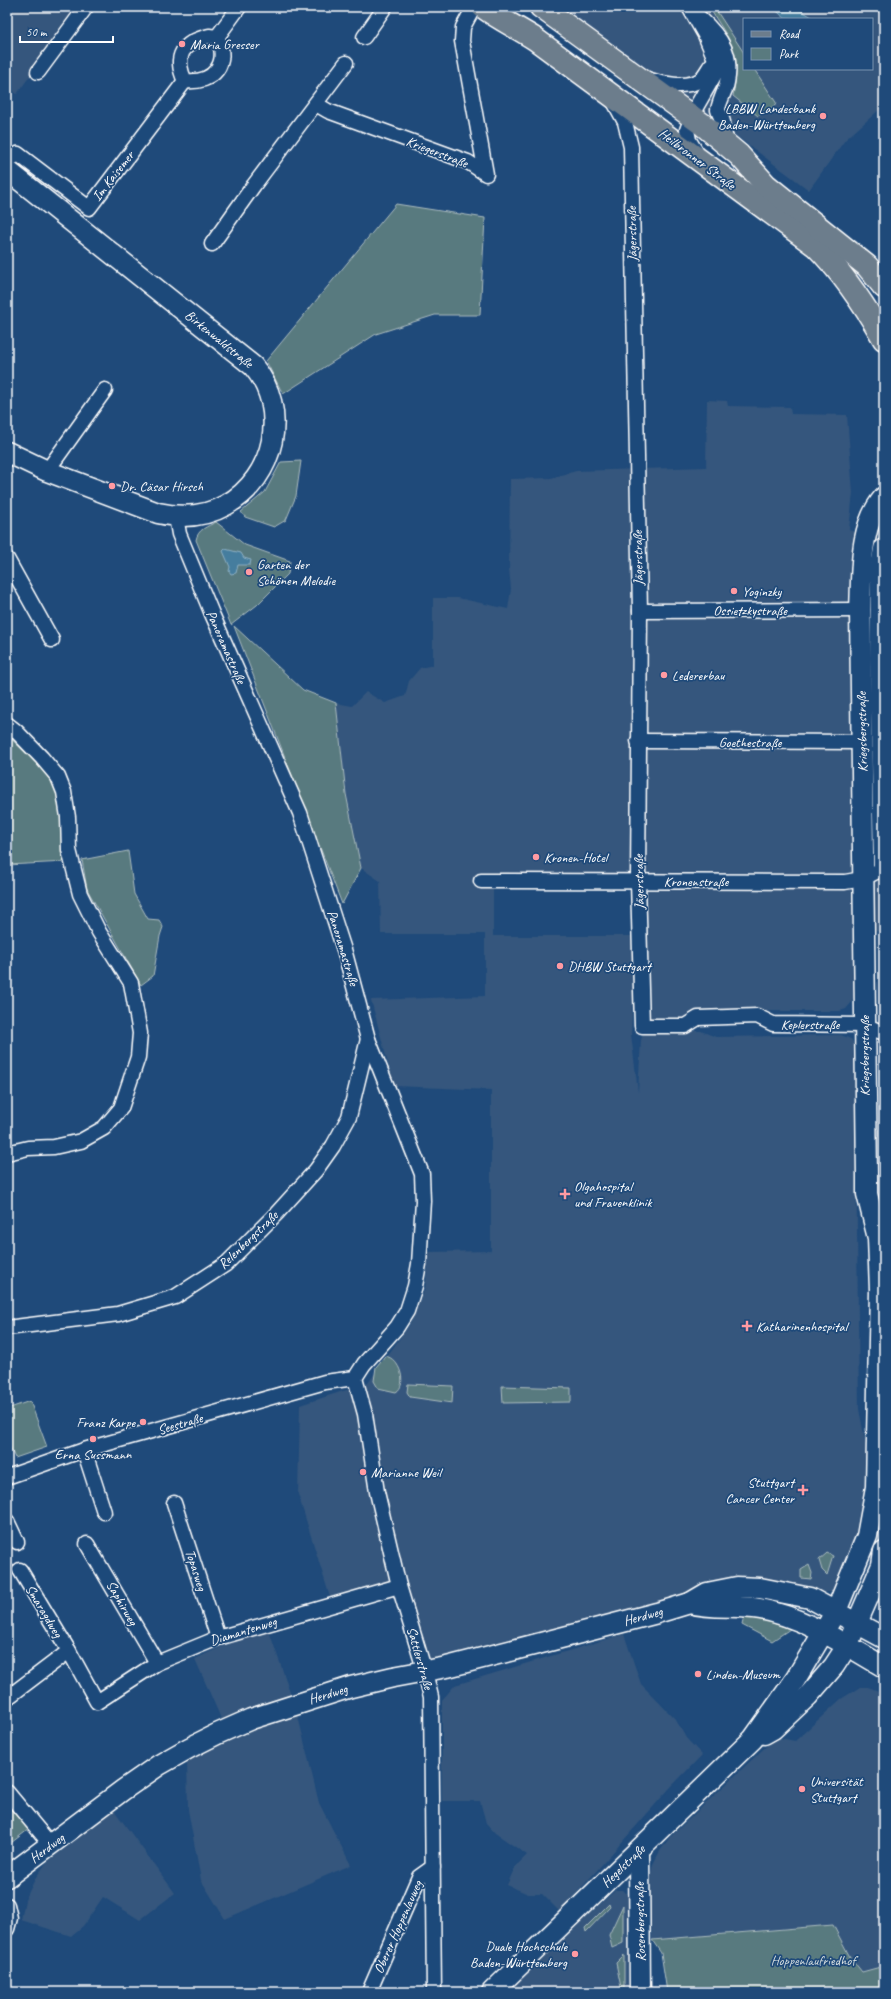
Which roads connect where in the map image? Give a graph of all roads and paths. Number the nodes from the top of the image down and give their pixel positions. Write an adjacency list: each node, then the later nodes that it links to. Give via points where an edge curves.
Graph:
1 (86, 7): 12 (street)
2 (239, 7): 8 (street)
3 (385, 7): 9 (street)
4 (474, 7): 16 (street, Kriegerstraße, via 463,27 462,42 486,174 468,162)
5 (483, 7): 15 (main road, Heilbronner Straße, via 530,36)
6 (541, 7): 13 (main road, Heilbronner Straße)
7 (689, 8): 10 (street, via 705,35); 17 (street, via 714,31 724,45 728,70 726,85)
8 (217, 37): 14 (street, via 222,52 218,68 212,76 204,80); 14 (street, via 199,38 186,46 179,64)
9 (364, 37)
10 (714, 59): 13 (street, via 700,80 695,82 661,84); 17 (street, via 715,74)
11 (346, 63): 16 (street)
12 (38, 72)
13 (635, 74): 17 (main road, Heilbronner Straße)
14 (185, 81): 19 (street, Im Kaisemer, via 89,208 18,154)
15 (610, 95): 18 (main road, Heilbronner Straße); 33 (street, Jägerstraße, via 625,122 631,147)
16 (316, 104): 22 (street)
17 (700, 120): 18 (street); 20 (street, via 689,140); 23 (main road, Heilbronner Straße, via 766,185 867,266)
18 (659, 131): 20 (main road, Heilbronner Straße)
19 (7, 161)
20 (701, 161): 24 (main road, Heilbronner Straße, via 816,246 869,312)
21 (7, 170): 29 (street, Birkenwaldstraße, via 243,356 266,382 273,408 273,435 265,465 253,482 226,506 204,514)
22 (212, 244)
23 (884, 287)
24 (884, 339)
25 (105, 390): 27 (street)
26 (7, 452): 27 (street, Birkenwaldstraße)
27 (47, 471): 29 (street, Birkenwaldstraße, via 112,497)
28 (884, 497): 32 (street, Kriegsbergstraße, via 873,513 866,535)
29 (176, 517): 45 (street, Panoramastraße, via 179,534 212,614 300,813 345,953)
30 (884, 549): 38 (street, Kriegsbergstraße, via 881,565 880,658)
31 (7, 559): 34 (street)
32 (860, 610): 33 (street, Ossietzkystraße); 37 (street, Kriegsbergstraße)
33 (640, 611): 36 (street, Jägerstraße)
34 (52, 640)
35 (7, 724): 46 (street, via 58,777 64,792 69,850 80,894 99,932 131,983 140,1033 138,1057 121,1108 104,1128 81,1141)
36 (638, 741): 37 (street, Goethestraße); 41 (street, Jägerstraße)
37 (862, 742): 39 (street, Kriegsbergstraße)
38 (884, 867): 39 (street, Kronenstraße)
39 (862, 879): 41 (street, Kronenstraße, via 836,882); 42 (street, Kriegsbergstraße)
40 (481, 881): 41 (street, Kronenstraße)
41 (638, 881): 43 (street, Jägerstraße)
42 (864, 1024): 43 (street, Keplerstraße, via 773,1024 757,1016 698,1018 685,1026); 44 (street, Keplerstraße); 61 (street, Kriegsbergstraße, via 867,1194 878,1238 880,1290 876,1488 867,1536)
43 (642, 1026)
44 (884, 1033)
45 (368, 1039): 47 (street, Relenbergstraße, via 349,1117 333,1146 311,1175 226,1264 175,1297 118,1314); 48 (street, Panoramastraße, via 422,1174 423,1201 416,1286 408,1311)
46 (7, 1152)
47 (7, 1328)
48 (355, 1378): 49 (street, Seestraße, via 326,1382); 58 (street, Sattlerstraße, via 365,1414 377,1492)
49 (84, 1450): 50 (street, Seestraße); 52 (street)
50 (7, 1477)
51 (174, 1503): 64 (street, Topasweg)
52 (104, 1512)
53 (7, 1521): 54 (street)
54 (17, 1542)
55 (87, 1544): 68 (street, Saphirweg)
56 (883, 1558): 59 (street); 62 (street)
57 (20, 1570): 67 (street, Smaragdweg)
58 (399, 1586): 64 (street, Diamantenweg); 70 (street, Sattlerstraße)
59 (884, 1588)
60 (690, 1603): 61 (street, Herdweg, via 707,1593 737,1587 760,1588 803,1597); 63 (street, Herdweg, via 706,1607 760,1610 780,1614); 70 (street, Herdweg)
61 (836, 1611): 62 (street, Herdweg); 63 (street, Kriegsbergstraße)
62 (858, 1622): 65 (street, Herdweg); 66 (street, Hegelstraße)
63 (824, 1634): 66 (street, Herdweg); 73 (street, Hegelstraße)
64 (218, 1638): 68 (street, Diamantenweg)
65 (884, 1638)
66 (847, 1646): 69 (street, Herdweg); 73 (street, Hegelstraße, via 834,1666 808,1696 773,1729)
67 (69, 1651): 71 (street, Smaragdweg); 72 (street, Smaragdweg)
68 (157, 1663): 72 (street, Diamantenweg)
69 (884, 1667)
70 (425, 1672): 75 (street, Herdweg, via 351,1687 288,1706 217,1734 159,1765); 77 (street, Sattlerstraße, via 431,1697)
71 (7, 1698)
72 (97, 1702)
73 (753, 1739): 76 (street, Hegelstraße)
74 (7, 1792): 75 (street)
75 (51, 1844): 78 (street, Herdweg)
76 (639, 1852): 83 (street, Hegelstraße); 84 (street, Rosenbergstraße)
77 (433, 1867): 81 (street, Oberer Hoppenlauweg, via 419,1877); 82 (street, Sattlerstraße)
78 (7, 1877)
79 (7, 1905): 80 (street, via 10,1918)
80 (7, 1929)
81 (369, 1992)
82 (434, 1992)
83 (492, 1992)
84 (640, 1992)

